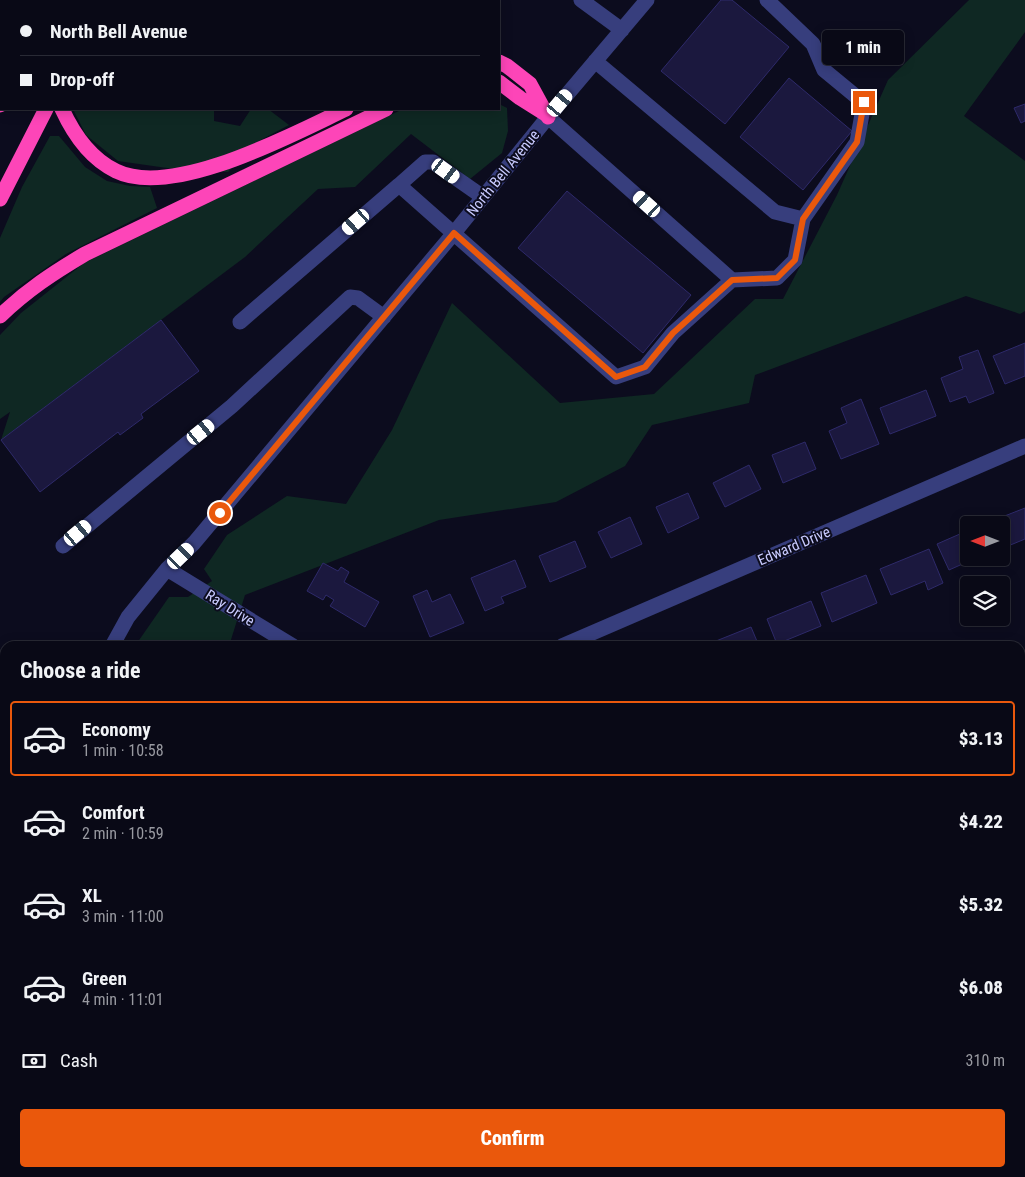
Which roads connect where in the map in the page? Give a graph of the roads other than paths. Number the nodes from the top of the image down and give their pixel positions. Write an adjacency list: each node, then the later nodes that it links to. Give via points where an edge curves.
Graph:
1 (647, 0): 4 (street, North Bell Avenue)
2 (767, 0): 16 (street, via 813,44 824,70 864,102 857,142)
3 (588, 2): 4 (street)
4 (622, 30): 5 (street, North Bell Avenue)
5 (595, 61): 12 (street, North Bell Avenue); 16 (street, via 775,212)
6 (500, 62): 12 (highway, via 530,84)
7 (500, 83): 12 (highway)
8 (45, 110): 15 (highway)
9 (63, 110): 10 (highway, via 92,154 116,172 144,178 182,174 236,159)
10 (344, 110)
11 (384, 110): 19 (highway, via 85,254 36,285)
12 (548, 116): 14 (street, North Bell Avenue); 18 (street)
13 (399, 185): 14 (street, via 425,162 433,162); 17 (street); 21 (street)
14 (483, 197): 17 (street, North Bell Avenue)
15 (0, 200)
16 (803, 219): 18 (street, via 795,260 777,278)
17 (454, 233): 18 (street, via 616,377 645,367 673,333); 20 (street, North Bell Avenue)
18 (732, 280)
19 (0, 316)
20 (384, 317): 23 (street, via 358,298 350,297 232,406); 24 (street, North Bell Avenue, via 194,543)
21 (240, 322)
22 (1025, 446): 27 (street, Edward Drive)
23 (63, 546)
24 (168, 569): 25 (street, North Bell Avenue, via 128,617); 26 (street, Ray Drive)
25 (115, 641)
26 (285, 641)
27 (574, 641)

